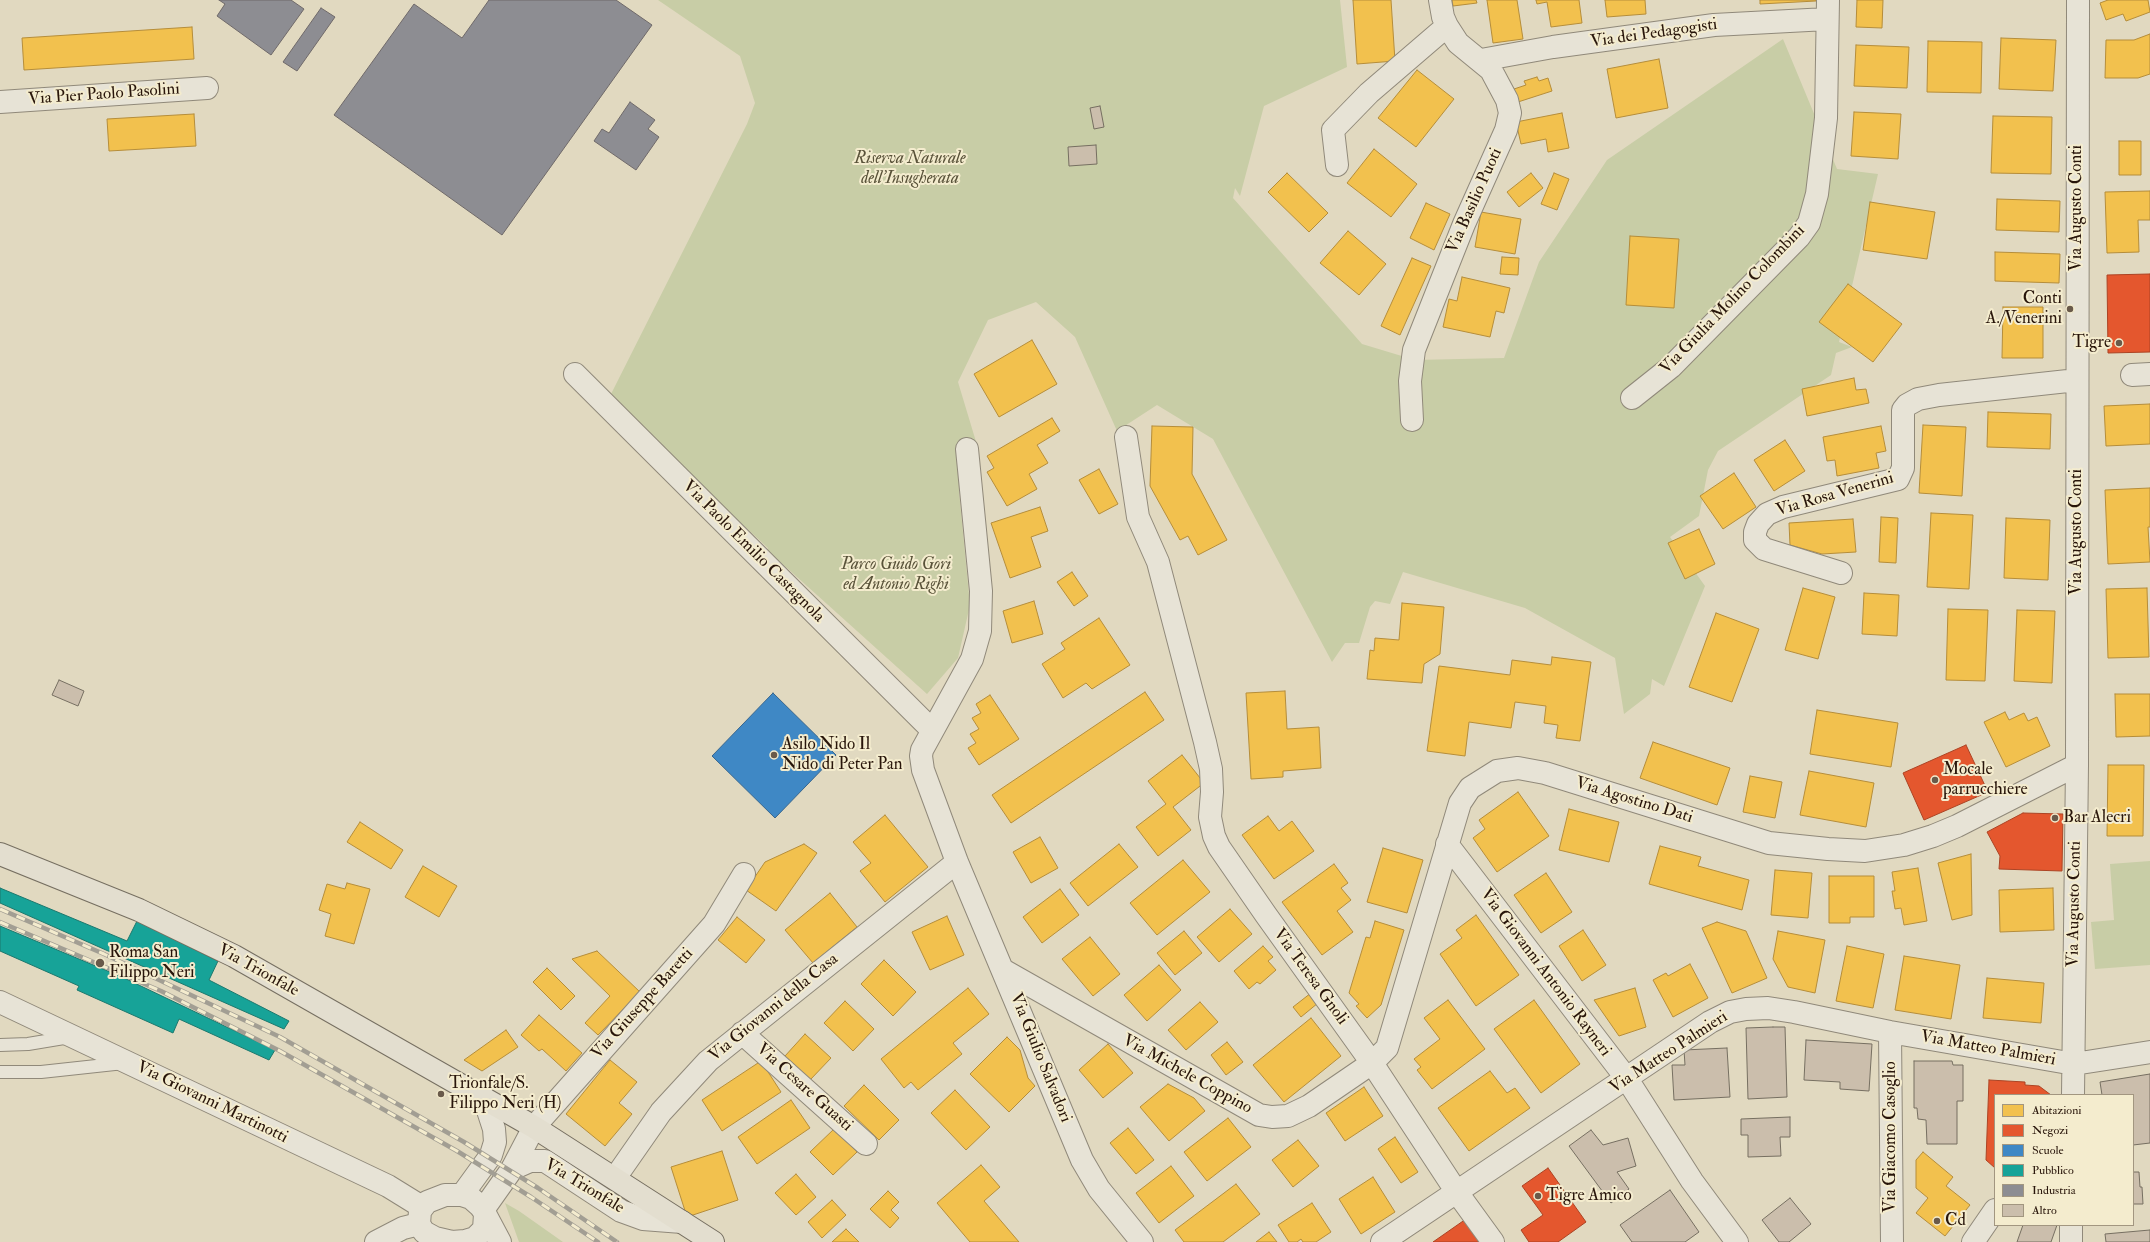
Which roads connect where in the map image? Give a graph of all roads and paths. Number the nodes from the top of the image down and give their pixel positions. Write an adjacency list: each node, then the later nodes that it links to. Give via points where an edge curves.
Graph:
1 (1440, 0): 4 (street, Via Basilio Puoti)
2 (2078, 0): 10 (street, Via Augusto Conti)
3 (1828, 9): 5 (street, Via dei Pedagogisti, via 1553,47); 11 (street, Via Giulia Molino Colombini, via 1826,118 1817,194 1809,223 1799,237 1671,367)
4 (1447, 26): 5 (street, Via Basilio Puoti, via 1458,43); 8 (street, via 1369,93 1333,130)
5 (1481, 60): 12 (street, Via Basilio Puoti, via 1491,70 1503,92 1510,109 1509,117 1506,130 1437,287 1414,350 1410,368)
6 (207, 88): 7 (street, Via Pier Paolo Pasolini)
7 (0, 102)
8 (1337, 165)
9 (575, 374): 16 (street, Via Paolo Emilio Castagnola)
10 (2077, 380): 15 (street, Via Rosa Venerini, via 1918,399 1902,410 1902,468 1898,479 1783,507 1768,514 1758,524 1755,540 1764,549); 17 (street, Via Augusto Conti)
11 (1632, 398)
12 (1412, 420)
13 (1126, 437): 29 (street, Via Teresa Gnoli, via 1138,517 1158,562 1210,769 1210,826 1219,847)
14 (967, 449): 16 (street, via 981,591 980,631 972,659)
15 (1841, 573)
16 (932, 730): 20 (street, via 921,756 923,770)
17 (2077, 765): 18 (street, Via Agostino Dati, via 1964,823 1933,836 1904,845 1865,851 1768,843 1545,773 1510,769 1488,776 1467,791 1460,803); 31 (street, Via Augusto Conti)
18 (1447, 844): 29 (street, Via Agostino Dati, via 1390,1041 1387,1048); 33 (street, Via Giovanni Antonio Rayneri)
19 (0, 854): 35 (main road, Via Trionfale, via 108,896 234,956)
20 (957, 862): 22 (street, Via Giulio Salvadori); 25 (street, Via Giovanni della Casa)
21 (744, 874): 36 (street, Via Giuseppe Baretti, via 714,924)
22 (1004, 970): 29 (street, Via Michele Coppino, via 1259,1115 1278,1118 1294,1114); 51 (street, Via Giulio Salvadori, via 1082,1160 1099,1189)
23 (0, 1002): 26 (street, Via Giovanni Martinotti)
24 (1890, 1032): 31 (street, Via Matteo Palmieri); 33 (street, Via Matteo Palmieri, via 1794,1012 1768,1008 1746,1009 1719,1017); 55 (street, Via Giacomo Casoglio)
25 (742, 1033): 37 (street, Via Cesare Guasti); 39 (street, Via Giovanni della Casa, via 708,1061 675,1095)
26 (74, 1037): 27 (lane, via 28,1044); 30 (street, Via Giovanni Martinotti)
27 (0, 1045)
28 (2150, 1052): 31 (street, Via Matteo Palmieri)
29 (1372, 1062): 40 (street, Via Teresa Gnoli)
30 (129, 1063): 32 (lane, via 41,1072); 44 (street, Via Giovanni Martinotti, via 388,1186)
31 (2074, 1064): 34 (street, Via Augusto Conti)
32 (0, 1072)
33 (1627, 1080): 40 (street, Via Matteo Palmieri); 54 (street, Via Giovanni Antonio Rayneri, via 1683,1168)
34 (2073, 1094)
35 (484, 1098): 36 (main road, Via Trionfale); 41 (street, via 496,1142 491,1155)
36 (534, 1127): 38 (street); 39 (main road, Via Trionfale)
37 (866, 1144)
38 (512, 1169): 43 (street); 45 (street, Via Trionfale, via 530,1161 545,1161 621,1211 643,1218)
39 (615, 1178): 45 (main road, Via Trionfale)
40 (1456, 1191): 52 (street, Via Matteo Palmieri); 53 (street, Via Teresa Gnoli)
41 (462, 1195): 43 (street, via 476,1202); 44 (street, via 439,1196)
42 (1994, 1211): 56 (street)
43 (484, 1212): 48 (street, via 486,1224 479,1235 466,1241); 49 (street)
44 (421, 1215): 47 (street); 48 (street, via 427,1234)
45 (682, 1222): 50 (main road, Via Trionfale)
46 (2071, 1226): 57 (street)
47 (376, 1242)
48 (452, 1242)
49 (500, 1242)
50 (713, 1242)
51 (1142, 1242)
52 (1382, 1242)
53 (1492, 1242)
54 (1737, 1242)
55 (1892, 1242)
56 (1973, 1242)
57 (2071, 1242)

